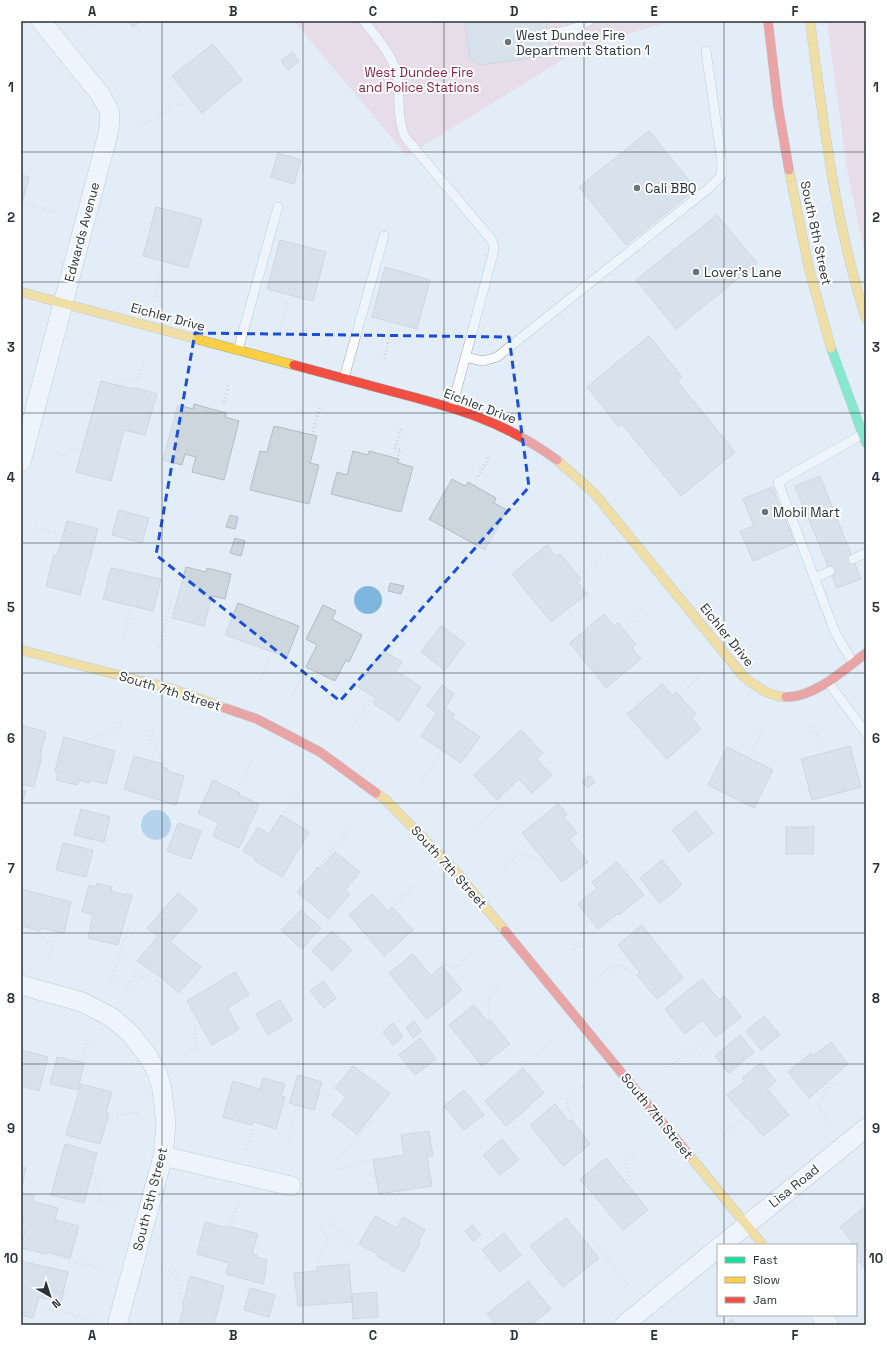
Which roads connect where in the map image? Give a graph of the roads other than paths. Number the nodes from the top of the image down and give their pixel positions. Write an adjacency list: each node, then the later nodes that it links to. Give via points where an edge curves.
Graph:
1 (41, 21): 11 (street, Edwards Avenue, via 100,94 110,115 104,148)
2 (364, 21): 14 (lane, via 385,49 394,67 398,82 401,127 405,137 494,246)
3 (588, 21): 6 (lane, via 569,31)
4 (768, 21): 17 (street, South 8th Street, via 780,117 806,255 830,342)
5 (810, 21): 12 (street, South 8th Street, via 829,163 854,284)
6 (547, 34)
7 (706, 51): 14 (lane, via 722,163 721,176 497,357 483,361)
8 (278, 207): 13 (lane)
9 (384, 236): 15 (lane)
10 (21, 292): 11 (street, Eichler Drive)
11 (64, 303): 13 (street, Eichler Drive); 18 (street, Edwards Avenue)
12 (866, 319)
13 (238, 350): 15 (street, Eichler Drive)
14 (465, 357): 16 (lane)
15 (344, 378): 16 (street, Eichler Drive)
16 (452, 407): 26 (street, Eichler Drive, via 487,420 531,442 580,480 607,509 743,676 758,689 781,697 790,697 809,693)
17 (864, 439): 22 (lane, via 778,482)
18 (21, 462)
19 (866, 553): 20 (lane)
20 (853, 559)
21 (830, 571): 22 (lane)
22 (815, 578): 25 (lane, via 835,632)
23 (21, 650): 32 (street, South 7th Street, via 169,688 257,719 320,752 386,800 458,874)
24 (866, 653): 25 (street, Eichler Drive)
25 (853, 663): 26 (street, Eichler Drive)
26 (828, 682): 27 (lane)
27 (866, 733)
28 (21, 985): 30 (street, South 5th Street, via 70,998 104,1012 135,1040 157,1072 162,1089 166,1125)
29 (866, 1128): 32 (street, Lisa Road)
30 (164, 1156): 31 (street); 37 (street, South 5th Street)
31 (291, 1186)
32 (746, 1225): 33 (street, Lisa Road); 34 (street, South 7th Street)
33 (723, 1244)
34 (762, 1244)
35 (717, 1249): 38 (street)
36 (822, 1316): 39 (street)
37 (117, 1325)
38 (624, 1325)
39 (829, 1325)

